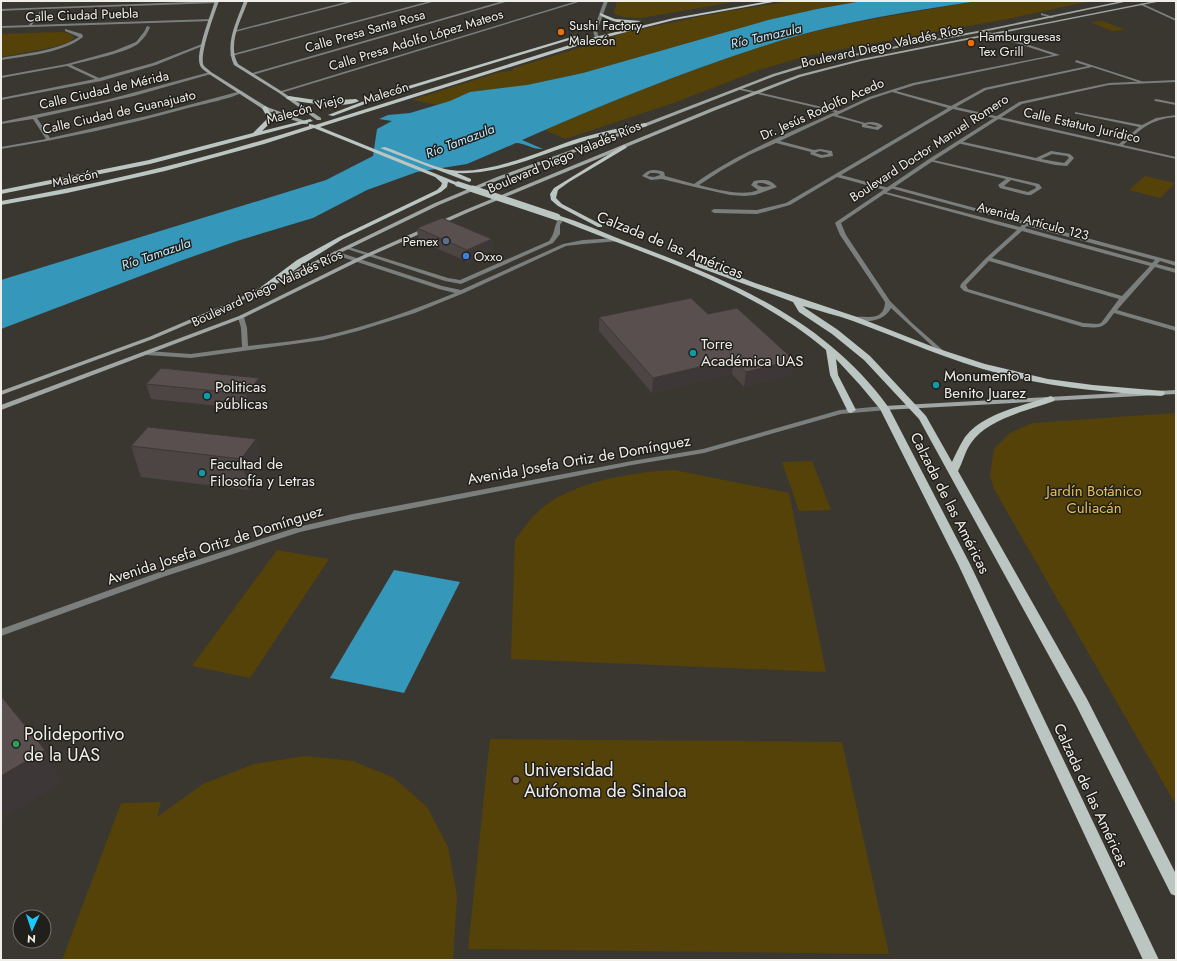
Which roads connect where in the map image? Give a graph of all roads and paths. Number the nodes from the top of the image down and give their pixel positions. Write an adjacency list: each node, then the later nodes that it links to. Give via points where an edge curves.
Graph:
1 (246, 1): 29 (main road)
2 (354, 1): 29 (street)
3 (434, 1): 37 (street)
4 (508, 1): 44 (street, Calle Presa Santa Rosa)
5 (580, 1): 52 (street, Calle Presa Adolfo López Mateos)
6 (606, 1): 15 (street)
7 (751, 1): 20 (main road)
8 (777, 1): 35 (main road, Malecón, via 674,18)
9 (1127, 1): 17 (main road, Boulevard Diego Valadés Ríos)
10 (1160, 1): 12 (main road, Boulevard Diego Valadés Ríos)
11 (217, 2): 13 (street); 18 (main road)
12 (1142, 4): 19 (street); 33 (main road, Boulevard Diego Valadés Ríos)
13 (45, 8): 14 (street); 22 (street)
14 (1, 10)
15 (601, 14): 20 (main road, via 614,20); 30 (street)
16 (1042, 14): 17 (street)
17 (1052, 17): 31 (main road, Boulevard Diego Valadés Ríos)
18 (211, 20): 21 (main road); 22 (street, Calle Ciudad Puebla)
19 (1176, 20)
20 (640, 21): 25 (main road)
21 (210, 25): 24 (street, Calle Ciudad Puebla); 36 (main road)
22 (30, 26): 23 (street, Calle Ciudad Puebla)
23 (1, 27)
24 (148, 27): 27 (street, Calle Ciudad Puebla); 40 (street, via 141,39 129,47)
25 (610, 28)
26 (603, 29): 30 (main road)
27 (66, 30): 28 (street, Calle Ciudad Puebla); 38 (street, via 81,37 58,47)
28 (23, 31)
29 (235, 31): 37 (main road)
30 (595, 31): 32 (main road); 35 (street)
31 (983, 31): 33 (street); 49 (main road, Boulevard Diego Valadés Ríos, via 823,62 774,75)
32 (589, 33)
33 (994, 34): 50 (street, Dr. Jesús Rodolfo Acedo, via 1058,55); 54 (main road, Boulevard Diego Valadés Ríos, via 838,65)
34 (582, 35): 55 (main road, Malecón Viejo)
35 (597, 38): 63 (main road, Malecón)
36 (203, 45): 43 (main road, via 202,66); 46 (street, via 148,67)
37 (231, 55): 44 (main road, via 236,65)
38 (1, 59)
39 (1076, 61): 41 (street)
40 (67, 65): 45 (street); 46 (street)
41 (1094, 66): 48 (street); 62 (street, via 986,89)
42 (1, 71): 45 (street)
43 (210, 73): 51 (main road); 68 (street, Calle Ciudad de Mérida, via 118,99)
44 (251, 74): 52 (main road)
45 (3, 77)
46 (100, 80): 58 (street)
47 (1176, 81): 48 (street, Boulevard Doctor Manuel Romero)
48 (1142, 82): 69 (street, Boulevard Doctor Manuel Romero, via 1109,84 1032,100 1021,103)
49 (741, 88): 53 (main road, Boulevard Diego Valadés Ríos); 54 (street)
50 (890, 91): 62 (street, Calle Estatuto Jurídico); 64 (street, Dr. Jesús Rodolfo Acedo)
51 (241, 92): 61 (main road); 80 (street, Calle Ciudad de Guanajuato, via 135,122)
52 (280, 92): 57 (main road)
53 (734, 92): 56 (street); 75 (main road, Boulevard Diego Valadés Ríos)
54 (756, 92): 56 (main road, Boulevard Diego Valadés Ríos); 64 (street)
55 (387, 94): 57 (main road, via 357,101 326,104); 70 (main road, Malecón Viejo)
56 (748, 95): 66 (street); 84 (main road, Boulevard Diego Valadés Ríos)
57 (289, 98): 70 (main road)
58 (1, 99)
59 (1156, 100): 60 (street)
60 (1176, 104)
61 (265, 108): 72 (main road); 79 (main road, via 270,117 268,123)
62 (951, 108): 69 (street, Calle Estatuto Jurídico); 91 (street)
63 (369, 110): 73 (main road, Malecón); 78 (main road)
64 (839, 112): 66 (street, Dr. Jesús Rodolfo Acedo)
65 (1077, 113): 76 (street)
66 (832, 116): 74 (street); 81 (street, Dr. Jesús Rodolfo Acedo)
67 (1176, 116): 76 (street, via 1155,118)
68 (34, 117): 71 (street, Calle Ciudad de Mérida); 80 (street)
69 (998, 118): 82 (street, Boulevard Doctor Manuel Romero); 83 (street, Calle Estatuto Jurídico)
70 (318, 119): 72 (main road, Malecón Viejo); 73 (main road)
71 (1, 123)
72 (306, 123): 77 (main road); 79 (main road, Malecón Viejo)
73 (324, 123): 77 (main road, Malecón); 78 (main road)
74 (865, 124)
75 (645, 125): 90 (main road, via 596,135 492,169); 106 (main road, Boulevard Diego Valadés Ríos, via 499,178 437,204)
76 (1142, 126): 83 (street)
77 (314, 127): 92 (main road); 99 (main road, Malecón, via 155,172)
78 (340, 129): 90 (main road)
79 (246, 136): 98 (main road, Malecón Viejo, via 150,162)
80 (49, 140): 85 (street, Calle Ciudad de Guanajuato)
81 (775, 141): 86 (street); 95 (street, Dr. Jesús Rodolfo Acedo, via 720,169)
82 (959, 142): 88 (street, Boulevard Doctor Manuel Romero); 89 (street)
83 (1120, 145): 87 (street, Calle Estatuto Jurídico)
84 (624, 147): 103 (main road, via 560,185 553,194 553,198 560,205); 108 (main road, Boulevard Diego Valadés Ríos)
85 (1, 148)
86 (814, 151)
87 (1176, 158)
88 (931, 160): 94 (street); 97 (street, Boulevard Doctor Manuel Romero)
89 (1037, 160): 89 (street, via 1051,152 1072,158 1063,165)
90 (445, 171): 101 (main road)
91 (836, 175): 97 (street); 100 (street, via 778,208 757,212)
92 (438, 177): 101 (main road, bridge); 115 (main road, via 445,182 439,191 341,238)
93 (662, 177): 95 (street)
94 (1009, 178): 94 (street, via 1001,185 1002,187 1029,194 1039,188 1037,185)
95 (696, 185): 96 (street, via 742,195 757,194)
96 (764, 189)
97 (887, 189): 102 (street, Avenida Artículo 123); 104 (street, Avenida Artículo 123); 119 (street, Boulevard Doctor Manuel Romero, via 841,220 838,226)
98 (1, 192)
99 (1, 203)
100 (714, 211)
101 (562, 217): 103 (main road, Calzada de las Américas); 105 (main road, Calzada de las Américas); 108 (street, via 557,225 557,234 551,242 461,282 447,280)
102 (1026, 224): 104 (street); 110 (street, Avenida Artículo 123)
103 (600, 226): 118 (main road, Calzada de las Américas)
104 (1020, 229): 109 (street); 113 (street, Avenida Artículo 123)
105 (617, 240): 116 (street, via 565,245); 125 (main road, Calzada de las Américas, via 706,275 741,292 790,319)
106 (348, 248): 107 (main road, Boulevard Diego Valadés Ríos); 108 (street)
107 (335, 253): 111 (street); 115 (main road, Boulevard Diego Valadés Ríos)
108 (369, 254): 111 (main road, Boulevard Diego Valadés Ríos)
109 (988, 259): 117 (street); 120 (street, via 963,288 1091,326 1103,324)
110 (1159, 259): 112 (street, Avenida Artículo 123); 113 (street)
111 (357, 260): 116 (street, via 441,288); 121 (main road, Boulevard Diego Valadés Ríos)
112 (1176, 264)
113 (1153, 265): 114 (street, Avenida Artículo 123); 117 (street)
114 (1176, 271)
115 (264, 287): 129 (main road, Boulevard Diego Valadés Ríos, via 233,303 156,335)
116 (462, 292): 124 (street, via 413,312 356,330 322,338)
117 (1123, 298): 120 (street)
118 (796, 300): 122 (main road); 132 (main road, Calzada de las Américas, via 802,310 867,358)
119 (888, 302): 122 (street, via 882,315 872,319); 127 (street, Boulevard Doctor Manuel Romero)
120 (1113, 310): 123 (street)
121 (241, 317): 124 (street); 126 (main road, Boulevard Diego Valadés Ríos)
122 (852, 319): 127 (main road)
123 (1176, 328)
124 (245, 349): 126 (street, via 191,356)
125 (830, 351): 134 (main road, Calzada de las Américas, via 852,371); 135 (main road, via 834,375)
126 (147, 353): 133 (main road, Boulevard Diego Valadés Ríos)
127 (944, 354): 130 (main road, via 1041,381)
128 (1176, 392): 130 (main road, Avenida Josefa Ortiz de Domínguez)
129 (1, 393)
130 (1161, 393): 131 (main road, Avenida Josefa Ortiz de Domínguez)
131 (1051, 399): 132 (main road, Avenida Josefa Ortiz de Domínguez); 136 (main road, via 1001,418 977,431 969,439)
132 (914, 406): 134 (main road, Avenida Josefa Ortiz de Domínguez); 136 (main road, Calzada de las Américas)
133 (1, 408)
134 (884, 408): 135 (street, Avenida Josefa Ortiz de Domínguez); 139 (main road, Calzada de las Américas, via 964,564)
135 (851, 410): 137 (street, Avenida Josefa Ortiz de Domínguez, via 704,451 360,515 298,530 160,575)
136 (952, 472): 138 (main road, Calzada de las Américas, via 1082,703)
137 (1, 633)
138 (1176, 889)
139 (1151, 960)

